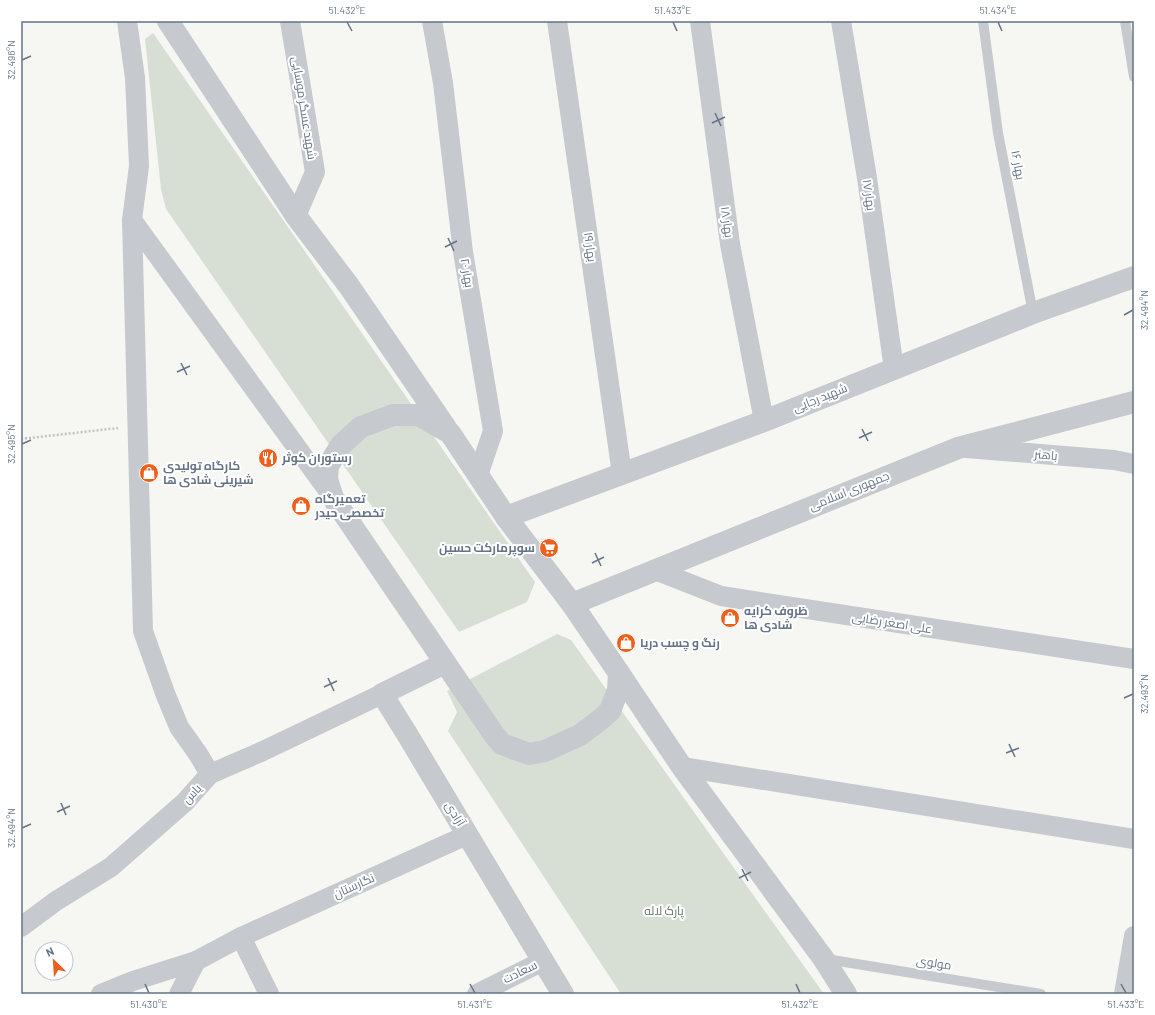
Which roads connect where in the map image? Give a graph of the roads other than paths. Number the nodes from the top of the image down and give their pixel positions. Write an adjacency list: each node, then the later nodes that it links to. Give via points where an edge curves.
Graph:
1 (127, 21): 12 (street, via 135,78 139,166)
2 (168, 21): 11 (street)
3 (290, 21): 11 (street, شهید عسگر موسایی, via 315,172)
4 (432, 21): 22 (street, بهار ۲۰, via 443,84 463,252 493,431)
5 (557, 21): 21 (street, بهار ۱۹)
6 (700, 21): 17 (street, بهار ۱۸, via 730,244)
7 (841, 21): 15 (street, بهار ۱۷)
8 (983, 21): 14 (lane, بهار ۱۶, via 998,133)
9 (1125, 21): 10 (lane)
10 (1134, 77)
11 (296, 216): 18 (street, via 349,286)
12 (132, 220): 23 (street); 32 (street, via 143,632 179,727)
13 (1134, 277): 14 (street, شهید رجایی)
14 (1033, 313): 15 (street, شهید رجایی)
15 (894, 368): 17 (street, شهید رجایی)
16 (1134, 402): 19 (street, جمهوری اسلامی)
17 (764, 421): 21 (street, شهید رجایی)
18 (450, 433): 22 (street); 23 (street, via 418,415 393,415 361,427 341,446 328,466 327,479)
19 (958, 448): 20 (street, باهنر, via 1114,460); 25 (street, جمهوری اسلامی)
20 (1134, 464)
21 (622, 474): 24 (street, شهید رجایی)
22 (478, 475): 24 (street)
23 (333, 498): 28 (street)
24 (506, 517): 26 (street)
25 (655, 570): 26 (street, جمهوری اسلامی); 27 (street, علی اصغر رضایی, via 721,596)
26 (572, 604): 29 (street)
27 (1134, 660)
28 (445, 664): 29 (street, via 502,744 529,754 546,751 580,734 610,711 618,690); 30 (street)
29 (619, 672): 31 (street)
30 (382, 694): 32 (street, یاس); 33 (street, آزادی)
31 (682, 767): 34 (street); 38 (street)
32 (210, 774): 35 (street, یاس, via 185,802 111,867 56,901)
33 (467, 835): 37 (street, نگارستان); 40 (street, آزادی)
34 (1134, 839)
35 (21, 927)
36 (1134, 936): 48 (street)
37 (241, 937): 39 (street, نگارستان); 43 (street)
38 (823, 958): 46 (street); 47 (lane, مولوی)
39 (196, 961): 41 (street, نگارستان); 42 (street)
40 (543, 962): 44 (street, سعادت); 45 (street, آزادی)
41 (101, 994)
42 (179, 994)
43 (269, 994)
44 (477, 994)
45 (563, 994)
46 (846, 994)
47 (1041, 994)
48 (1124, 994)

